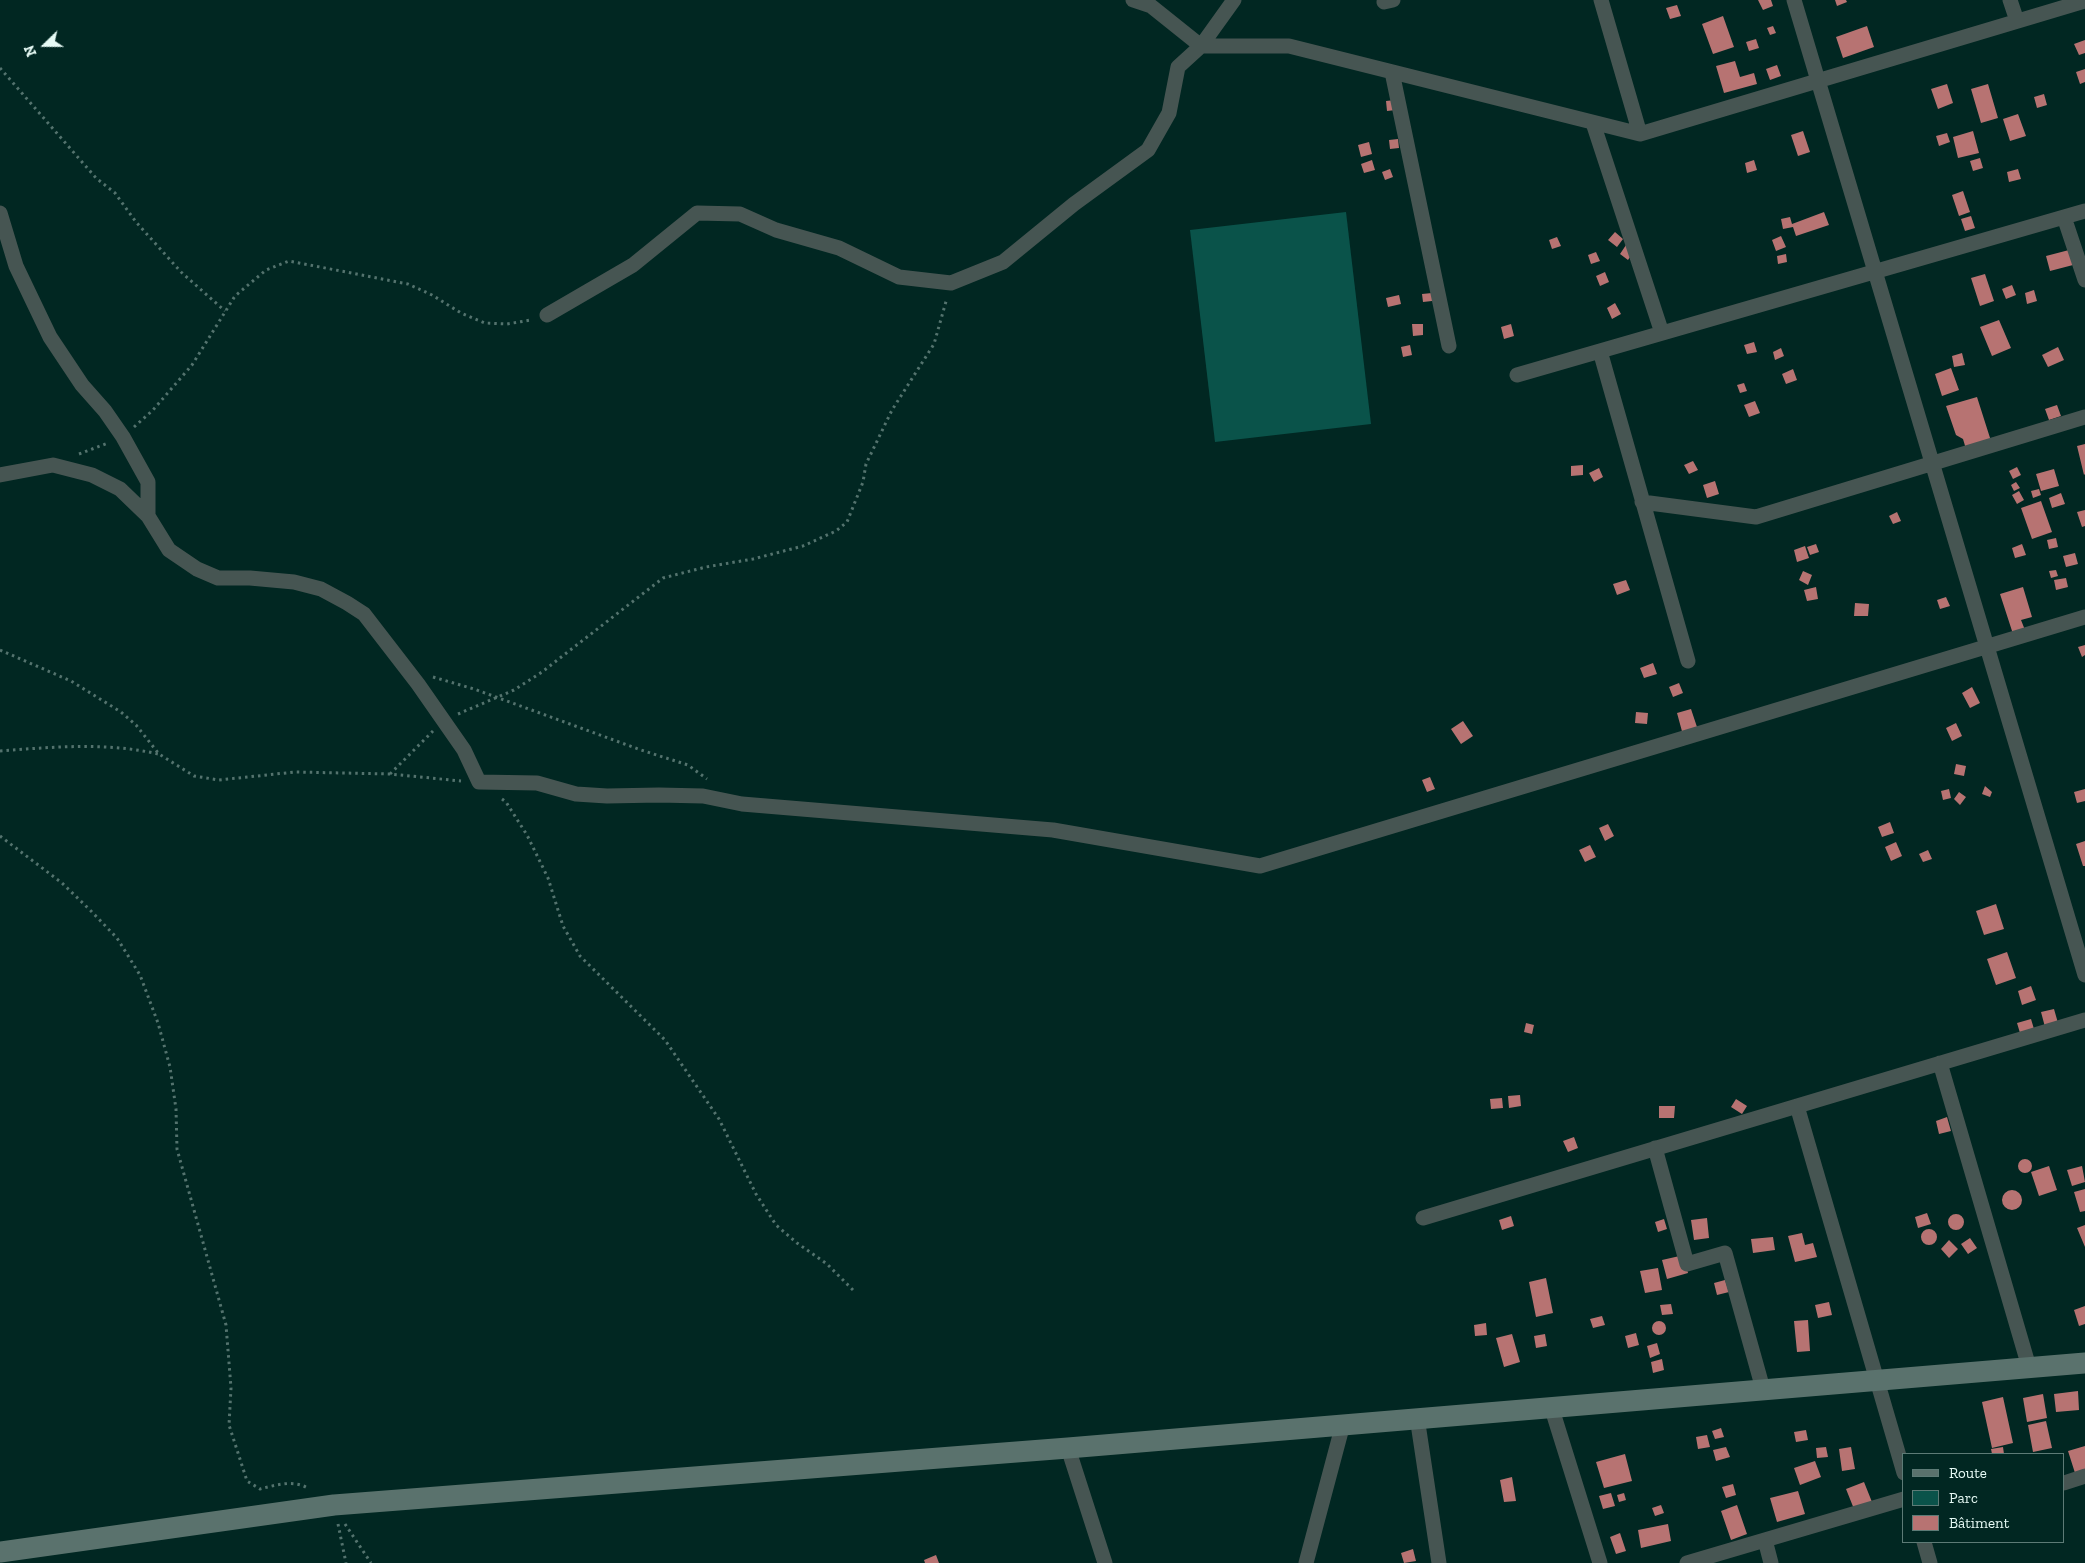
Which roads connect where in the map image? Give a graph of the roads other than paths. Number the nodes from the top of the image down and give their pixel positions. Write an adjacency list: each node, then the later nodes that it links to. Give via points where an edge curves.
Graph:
1 (1133, 0): 8 (street, via 1151,6)
2 (1234, 0): 8 (street)
3 (1602, 0): 12 (street)
4 (1794, 0): 10 (street)
5 (2010, 0): 7 (street)
6 (2085, 1): 7 (street)
7 (2017, 21): 10 (street)
8 (1201, 46): 9 (street, via 1290,46); 18 (street, via 1178,67 1169,113 1148,150 1074,204 1004,262 951,282 899,277 839,248 776,230 740,214 697,213 634,265)
9 (1392, 72): 11 (street); 20 (street)
10 (1818, 81): 12 (street); 16 (street)
11 (1593, 123): 12 (street); 19 (street)
12 (1640, 134)
13 (2085, 211): 15 (street)
14 (0, 213): 27 (street, via 16,266 50,337 123,437 148,482)
15 (2064, 217): 16 (street); 17 (street)
16 (1875, 272): 19 (street); 24 (street)
17 (2085, 280)
18 (547, 315)
19 (1662, 333): 21 (street)
20 (1449, 346)
21 (1600, 351): 22 (street); 26 (street)
22 (1517, 375)
23 (2085, 417): 24 (street)
24 (1932, 464): 26 (street, via 1756,518); 29 (street)
25 (0, 475): 27 (street, via 53,465 92,475 120,489)
26 (1642, 502): 30 (street)
27 (148, 516): 29 (street, via 169,550 197,569 218,578 294,582 321,589 364,614 464,750 478,782 537,784 576,794 607,796 703,796 742,804 1053,830 1260,866)
28 (2085, 618): 29 (street)
29 (1987, 647): 31 (street)
30 (1688, 661)
31 (2085, 975)
32 (2085, 1020): 33 (street)
33 (1940, 1063): 34 (street); 38 (street)
34 (1797, 1106): 35 (street); 39 (street)
35 (1654, 1148): 36 (street); 40 (street, via 1688,1264 1725,1253)
36 (1423, 1218)
37 (2085, 1363): 38 (main road)
38 (2029, 1367): 39 (main road)
39 (1876, 1379): 40 (main road); 45 (street)
40 (1763, 1388): 41 (main road)
41 (1551, 1406): 42 (main road); 55 (street)
42 (1417, 1417): 43 (main road); 54 (street)
43 (1342, 1424): 44 (main road); 53 (street)
44 (1068, 1448): 51 (main road, via 334,1505); 52 (street)
45 (1902, 1466)
46 (2085, 1476): 47 (street)
47 (2065, 1483)
48 (1902, 1500): 49 (street)
49 (1765, 1540): 56 (street); 57 (street)
50 (1924, 1543): 58 (street)
51 (0, 1552)
52 (1105, 1563)
53 (1306, 1563)
54 (1439, 1563)
55 (1600, 1563)
56 (1687, 1563)
57 (1771, 1563)
58 (1930, 1563)

